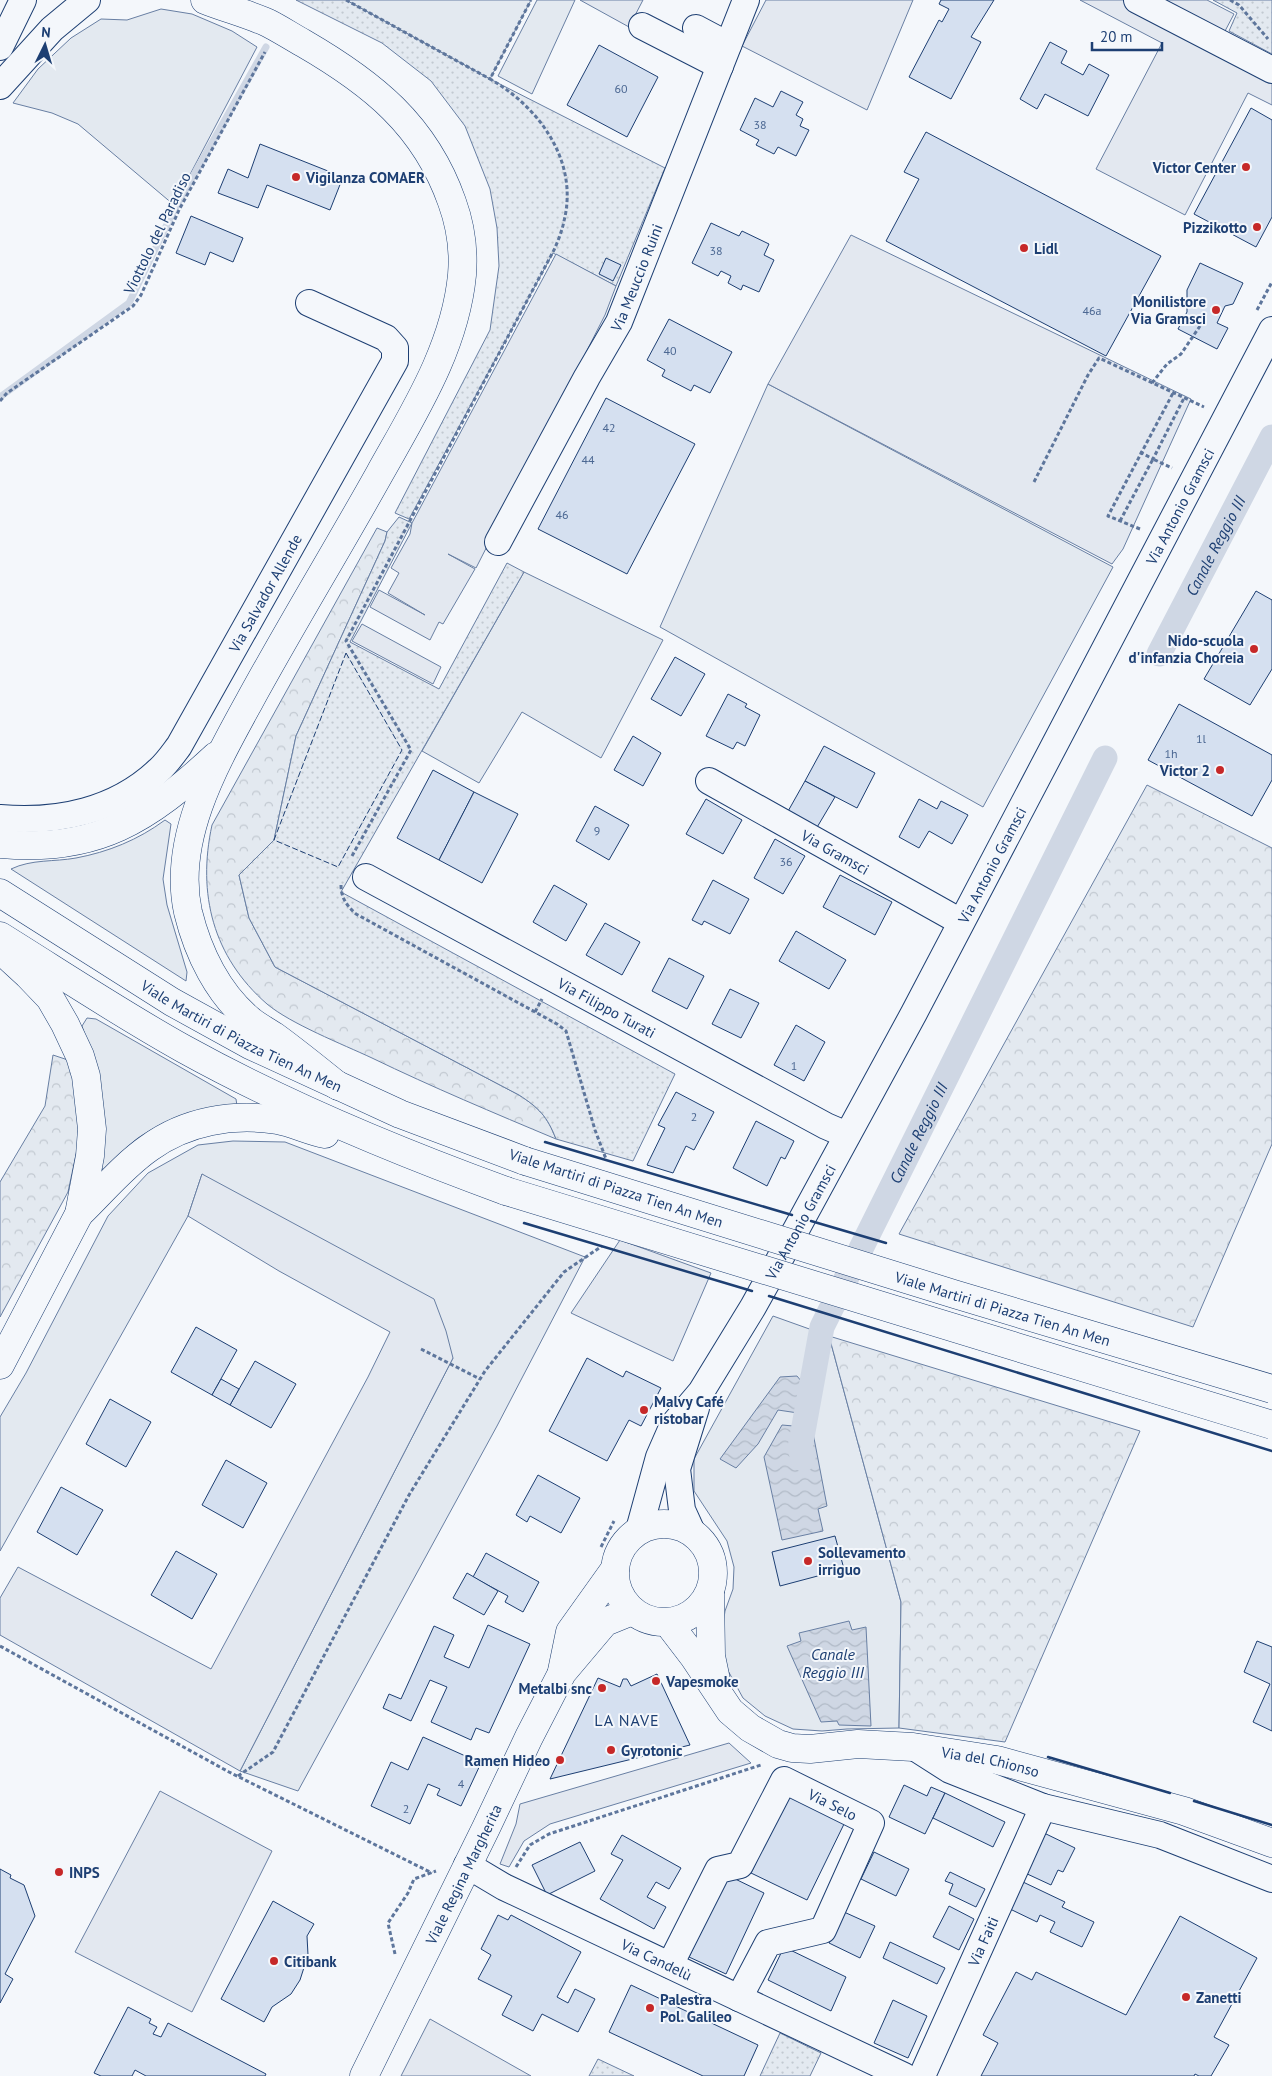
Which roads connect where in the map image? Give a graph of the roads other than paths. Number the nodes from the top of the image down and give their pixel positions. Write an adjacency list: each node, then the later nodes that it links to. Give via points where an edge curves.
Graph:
1 (23, 0): 10 (street)
2 (87, 0): 13 (street, via 52,30)
3 (204, 0): 7 (main road)
4 (242, 0): 7 (main road)
5 (746, 0): 11 (street, Via Meuccio Ruini)
6 (1137, 0): 12 (street)
7 (268, 23): 17 (main road, via 367,85 403,117 422,141 438,168 456,215 462,274 454,319 442,356 420,400)
8 (642, 26): 11 (street)
9 (696, 28): 11 (street)
10 (0, 47)
11 (724, 55): 16 (street, Via Meuccio Ruini, via 619,322)
12 (1272, 70)
13 (0, 86)
14 (309, 303): 19 (street, Via Salvador Allende, via 386,338 395,348 395,361 179,746 160,769 136,788 105,805 72,816 29,821)
15 (1272, 330): 23 (street, Via Antonio Gramsci)
16 (498, 542)
17 (223, 750): 20 (main road, via 180,789 141,817 105,834 66,843); 26 (main road, via 195,816 187,845 185,895 194,932 210,970 234,1004 252,1022)
18 (709, 781): 23 (street, Via Gramsci)
19 (0, 818)
20 (0, 844)
21 (352, 873): 27 (street, Via Filippo Turati)
22 (0, 893): 26 (main road, Viale Martiri di Piazza Tien An Men, via 172,1002 250,1045)
23 (961, 922): 27 (street, Via Antonio Gramsci)
24 (0, 936): 28 (main road, via 184,1048 266,1091)
25 (0, 950): 29 (main road, via 50,998 84,1070 92,1129)
26 (338, 1086): 31 (main road, Viale Martiri di Piazza Tien An Men, bridge, via 400,1114 525,1161)
27 (847, 1135): 32 (street, Via Antonio Gramsci, via 753,1307)
28 (392, 1148): 29 (main road, via 316,1132 279,1120 245,1117 208,1121 176,1132 149,1148); 33 (main road, bridge, via 506,1191)
29 (79, 1214): 30 (main road)
30 (0, 1365)
31 (1272, 1389)
32 (701, 1392): 34 (street, Via Antonio Gramsci, via 673,1425 659,1457); 35 (street, Via Antonio Gramsci, via 677,1468 682,1510)
33 (1272, 1425)
34 (639, 1530): 35 (main road, via 666,1524); 36 (main road, Via Antonio Gramsci, via 627,1540)
35 (692, 1532): 37 (main road, Via Antonio Gramsci, via 710,1553 714,1573)
36 (615, 1569): 38 (main road, via 622,1599); 40 (main road, Viale Regina Margherita, via 570,1632)
37 (710, 1594): 39 (main road, via 693,1614); 41 (main road, Via del Chionso, via 711,1656)
38 (632, 1611): 39 (main road, via 655,1622); 40 (main road, Viale Regina Margherita, via 605,1622)
39 (668, 1623): 41 (main road, Via del Chionso)
40 (562, 1673): 45 (main road, Viale Regina Margherita)
41 (719, 1696): 42 (main road, Via del Chionso, via 730,1711 750,1728 765,1738 792,1748 817,1749 858,1744)
42 (913, 1747): 43 (street, via 950,1770); 44 (main road, Via del Chionso, via 997,1760 1184,1812)
43 (1043, 1807): 46 (street, via 1160,1835); 51 (street, Via Faiti)
44 (1272, 1843)
45 (467, 1865): 47 (street, Via Candelù); 49 (main road, Viale Regina Margherita)
46 (1272, 1879)
47 (670, 1965): 48 (street, Via Candelù); 48 (street, Via Selo, via 718,1870 740,1865 784,1780 871,1823 823,1930 768,1943)
48 (739, 1998): 50 (street, Via Candelù)
49 (364, 2076)
50 (904, 2076)
51 (922, 2076)

